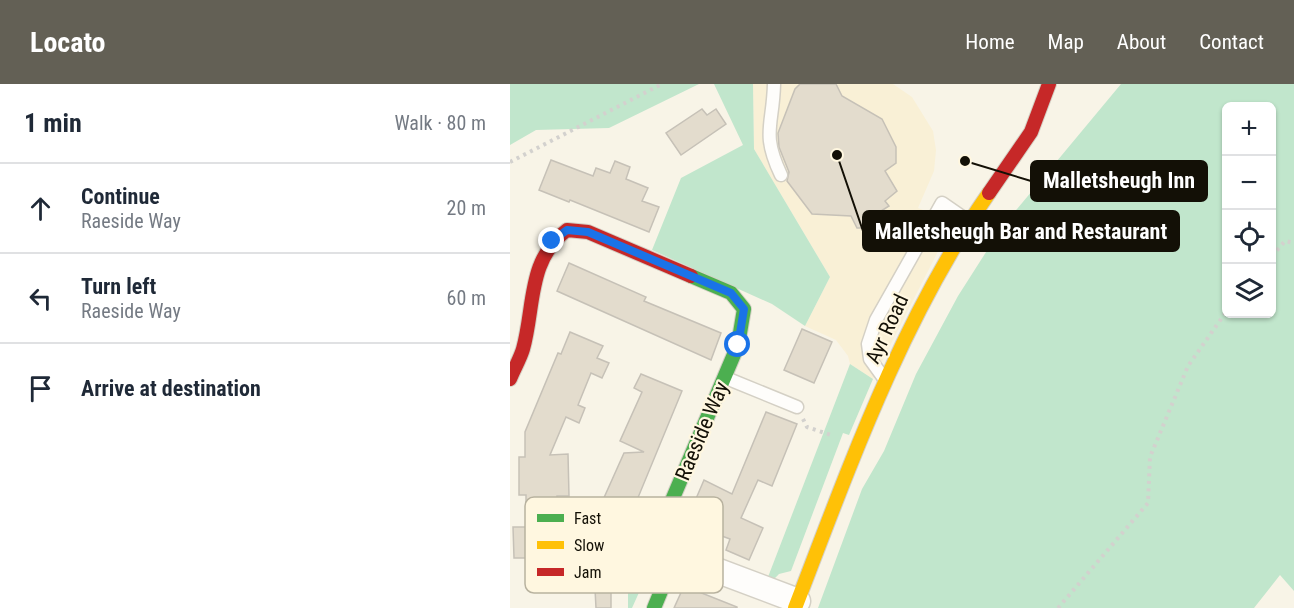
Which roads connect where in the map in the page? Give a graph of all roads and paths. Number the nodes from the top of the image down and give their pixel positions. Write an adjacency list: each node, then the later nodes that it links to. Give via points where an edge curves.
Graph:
1 (663, 84): 4 (path)
2 (774, 84): 5 (lane, via 768,140)
3 (1049, 84): 6 (street, Ayr Road, via 1031,132)
4 (510, 162)
5 (781, 175)
6 (969, 222): 12 (street, Ayr Road, via 925,296); 12 (lane, via 942,203 876,320 868,344 870,359)
7 (1294, 243): 8 (path, via 1285,241)
8 (1276, 251)
9 (1223, 318): 20 (path, via 1188,366 1150,457 1148,503)
10 (724, 378): 11 (street, Raeside Way, via 738,345 744,309 731,293 588,232 567,230 552,241 532,286 523,349); 13 (lane); 15 (street, Raeside Way)
11 (510, 380)
12 (886, 380): 14 (street, Ayr Road)
13 (797, 407): 14 (path, via 807,427)
14 (857, 445): 18 (street, Ayr Road)
15 (673, 497)
16 (723, 575): 18 (street)
17 (660, 593): 19 (street)
18 (796, 605)
19 (654, 608)
20 (1058, 608)

